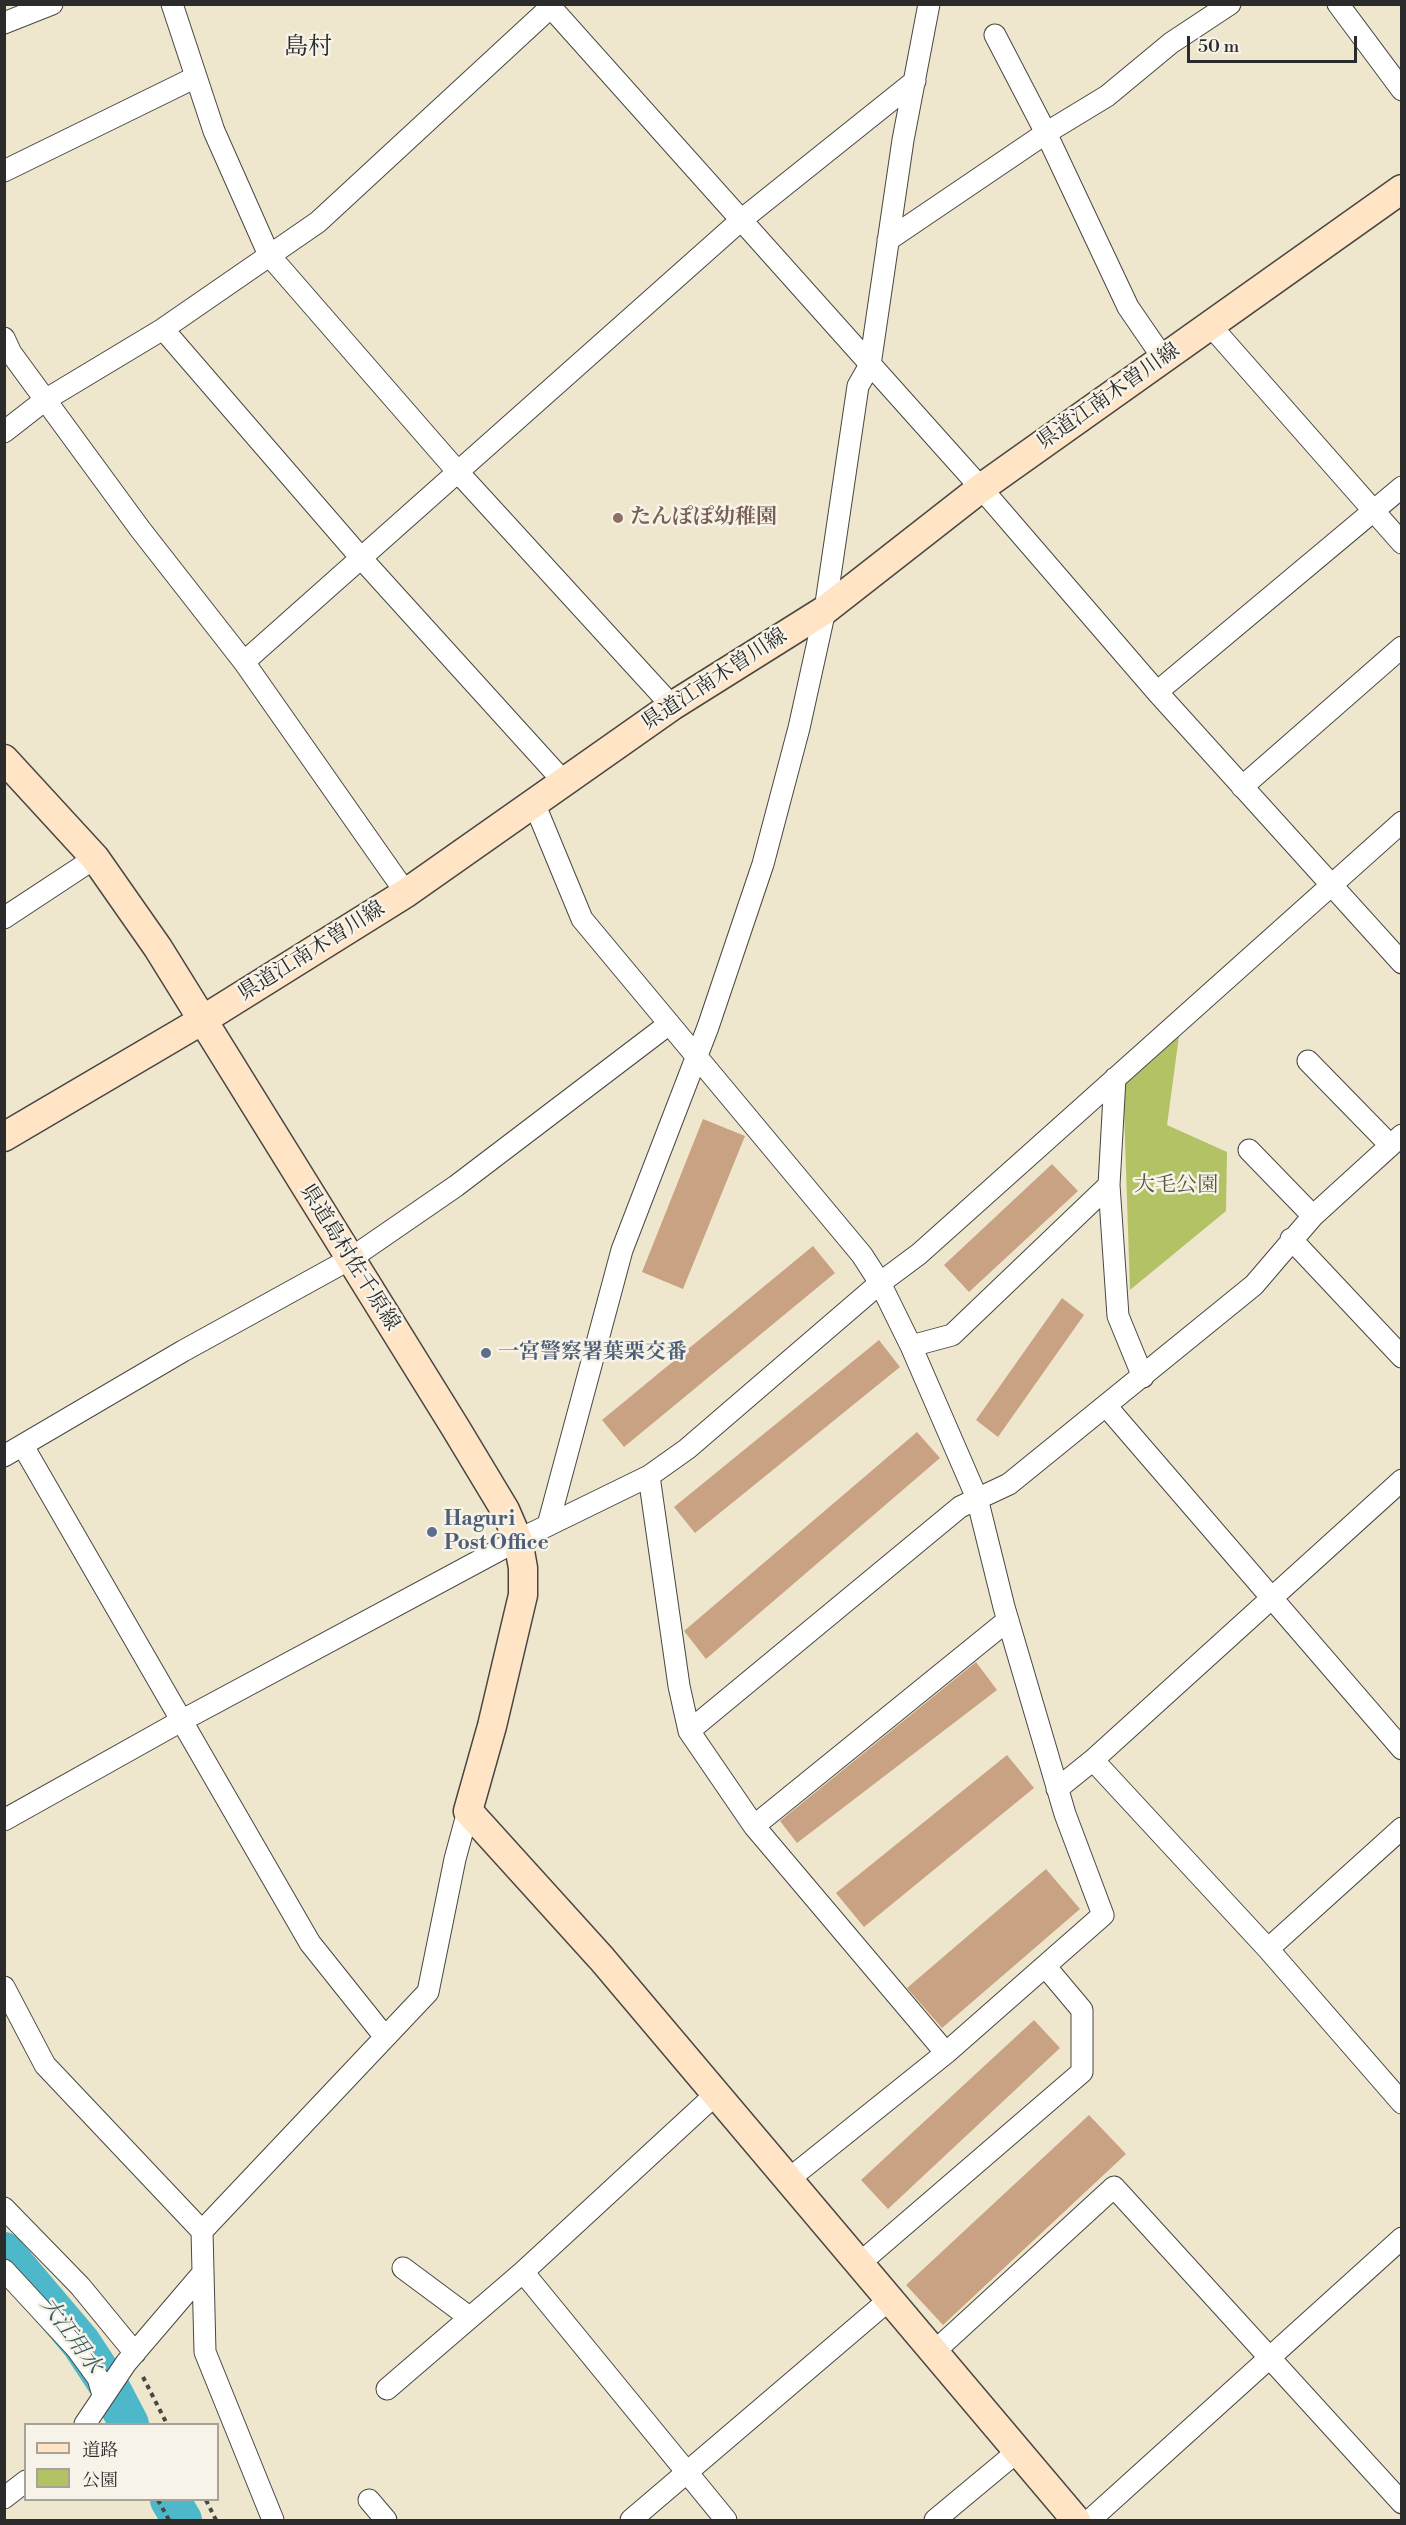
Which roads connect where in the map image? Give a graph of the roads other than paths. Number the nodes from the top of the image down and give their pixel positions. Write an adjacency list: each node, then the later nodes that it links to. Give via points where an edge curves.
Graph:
1 (52, 4): 7 (street)
2 (172, 4): 9 (street)
3 (929, 4): 10 (street)
4 (1230, 4): 12 (street, via 1171,43 1107,96)
5 (1338, 4): 11 (street)
6 (551, 5): 15 (street); 17 (street, via 318,222)
7 (4, 23)
8 (995, 35): 12 (street)
9 (196, 77): 13 (street); 17 (street, via 214,131)
10 (915, 81): 15 (street); 16 (street)
11 (1401, 90)
12 (1046, 133): 16 (street); 21 (street, via 1128,307)
13 (4, 171)
14 (1401, 189): 18 (main road, 県道江南木曽川線)
15 (740, 221): 22 (street); 25 (street)
16 (888, 240): 22 (street)
17 (269, 255): 19 (street); 25 (street)
18 (1210, 325): 21 (main road, 県道江南木曽川線); 28 (street)
19 (163, 329): 23 (street); 30 (street)
20 (4, 338): 23 (street)
21 (1163, 358): 27 (main road, 県道江南木曽川線)
22 (870, 365): 27 (street); 31 (street, via 858,386)
23 (45, 400): 24 (street); 33 (street)
24 (4, 432)
25 (457, 471): 30 (street); 35 (street)
26 (1401, 487): 28 (street)
27 (981, 488): 31 (main road, 県道江南木曽川線); 34 (street)
28 (1373, 512): 29 (street); 34 (street)
29 (1401, 543)
30 (361, 558): 33 (street); 37 (street)
31 (825, 610): 35 (main road, 県道江南木曽川線); 48 (street, via 763,864)
32 (1401, 647): 38 (street)
33 (244, 662): 43 (street)
34 (1157, 692): 38 (street)
35 (672, 706): 37 (main road, 県道江南木曽川線)
36 (4, 759): 41 (main road, 県道島村佐千原線)
37 (564, 782): 39 (main road, 県道江南木曽川線)
38 (1242, 787): 42 (street)
39 (534, 803): 43 (main road, 県道江南木曽川線); 47 (street, via 582,919)
40 (1401, 822): 42 (street)
41 (95, 858): 44 (street); 46 (main road, 県道島村佐千原線, via 158,948)
42 (1330, 885): 45 (street); 50 (street)
43 (406, 893): 46 (main road, 県道江南木曽川線)
44 (4, 918)
45 (1401, 963)
46 (201, 1021): 51 (main road, 県道江南木曽川線); 57 (main road, 県道島村佐千原線)
47 (669, 1024): 48 (street); 57 (street, via 456,1186)
48 (696, 1058): 58 (street, via 862,1256); 67 (street, via 622,1250)
49 (1308, 1061): 52 (street)
50 (1115, 1078): 54 (street); 58 (street, via 919,1254)
51 (4, 1137)
52 (1395, 1140): 55 (street)
53 (1249, 1150): 55 (street)
54 (1109, 1185): 59 (street, via 951,1335); 61 (street, via 1118,1316)
55 (1313, 1216): 56 (street)
56 (1292, 1239): 60 (street); 61 (street, via 1254,1285)
57 (350, 1259): 63 (street); 68 (main road, 県道島村佐千原線, via 494,1492)
58 (880, 1283): 59 (street); 64 (street, via 687,1449)
59 (911, 1346): 66 (street)
60 (1401, 1357)
61 (1143, 1377): 62 (street)
62 (1107, 1407): 66 (street, via 1009,1484); 69 (street)
63 (14, 1451): 71 (street)
64 (650, 1476): 67 (street); 72 (street, via 679,1686)
65 (1401, 1480): 69 (street)
66 (977, 1498): 70 (street); 72 (street, via 960,1507)
67 (548, 1525): 68 (street)
68 (518, 1540): 71 (street); 76 (main road, 県道島村佐千原線, via 524,1568 523,1595)
69 (1272, 1597): 73 (street); 74 (street)
70 (1008, 1620): 75 (street); 78 (street)
71 (181, 1721): 77 (street); 83 (street, via 310,1943)
72 (689, 1731): 78 (street)
73 (1401, 1749)
74 (1093, 1760): 75 (street); 80 (street)
75 (1057, 1789): 81 (street, via 1103,1915)
76 (468, 1811): 83 (street, via 428,1992); 85 (main road, via 602,1959)
77 (4, 1820)
78 (754, 1826): 84 (street)
79 (1401, 1828): 80 (street)
80 (1268, 1949): 86 (street)
81 (1045, 1966): 84 (street); 91 (street, via 1082,2010 1082,2072)
82 (4, 1987): 89 (street, via 45,2065)
83 (385, 2037): 89 (street)
84 (946, 2053): 87 (street)
85 (716, 2094): 87 (main road); 94 (street)
86 (1401, 2103)
87 (789, 2179): 91 (main road)
88 (4, 2208): 99 (street, via 80,2286)
89 (202, 2230): 95 (street)
90 (1401, 2238): 100 (street)
91 (860, 2264): 96 (main road)
92 (403, 2268): 97 (street)
93 (4, 2270): 102 (street, via 77,2349)
94 (523, 2272): 97 (street); 105 (street)
95 (202, 2274): 99 (street); 110 (street, via 205,2352)
96 (890, 2299): 98 (main road); 105 (street)
97 (469, 2317): 101 (street)
98 (935, 2350): 100 (street, via 1114,2187); 104 (main road)
99 (130, 2358): 102 (street)
100 (1269, 2358): 109 (street); 116 (street)
101 (387, 2389)
102 (105, 2392): 103 (street)
103 (86, 2423)
104 (1018, 2451): 114 (street); 115 (main road)
105 (686, 2474): 112 (street); 113 (street)
106 (24, 2483): 107 (street)
107 (4, 2498)
108 (369, 2500): 111 (street)
109 (1401, 2503)
110 (273, 2520)
111 (386, 2520)
112 (631, 2520)
113 (726, 2520)
114 (935, 2520)
115 (1076, 2520)
116 (1090, 2520)

